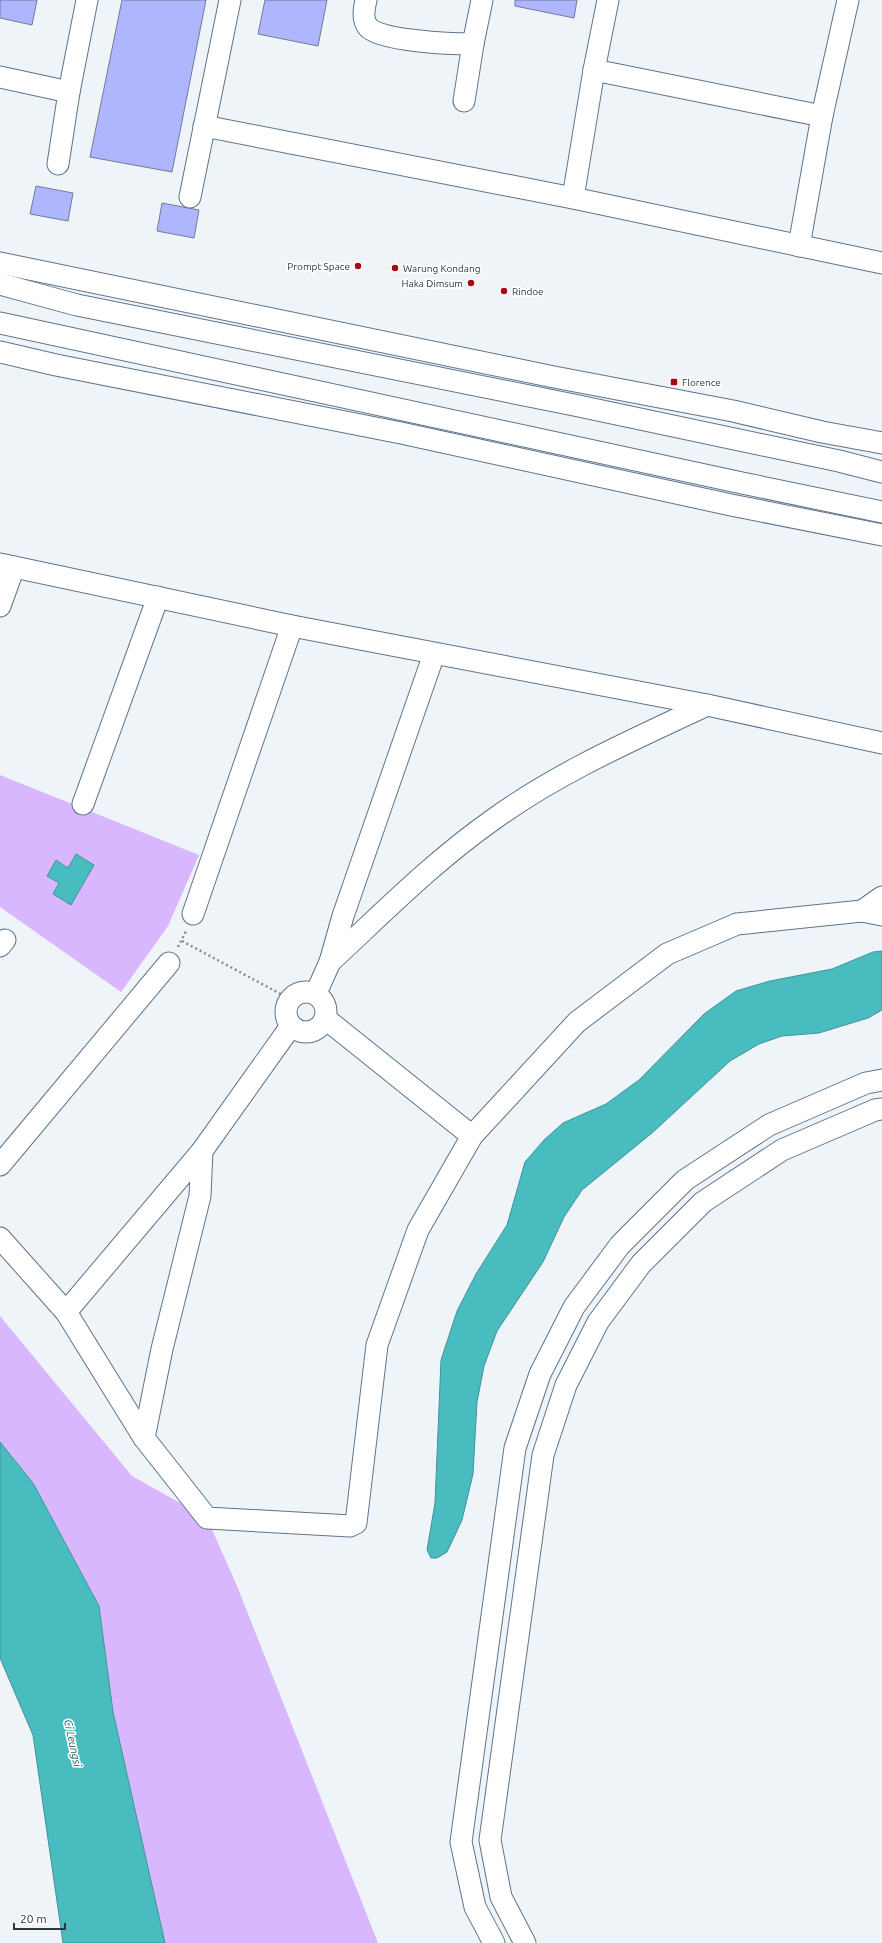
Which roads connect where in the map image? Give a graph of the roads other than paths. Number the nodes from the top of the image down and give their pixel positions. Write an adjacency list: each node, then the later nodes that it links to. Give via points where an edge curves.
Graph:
1 (87, 0): 10 (street)
2 (230, 0): 13 (street)
3 (366, 0): 7 (street, via 364,20 367,26 378,34 406,39)
4 (482, 0): 7 (street)
5 (608, 0): 8 (street)
6 (848, 0): 12 (street)
7 (473, 44): 11 (street)
8 (594, 70): 12 (street); 16 (street)
9 (0, 77): 10 (street)
10 (69, 92): 14 (street)
11 (464, 101)
12 (822, 116): 17 (street)
13 (204, 126): 15 (street); 16 (street)
14 (58, 164)
15 (190, 197)
16 (573, 198): 17 (street)
17 (799, 246): 19 (street)
18 (0, 263): 23 (street)
19 (882, 263)
20 (0, 284): 24 (street, via 78,306)
21 (0, 323): 25 (street)
22 (0, 352): 27 (street)
23 (476, 360): 24 (street); 26 (street, via 733,411)
24 (441, 378): 29 (street)
25 (382, 406): 27 (street); 31 (street)
26 (822, 432): 28 (street); 29 (street)
27 (401, 434): 32 (street)
28 (882, 443)
29 (839, 461): 30 (street)
30 (882, 472)
31 (882, 512)
32 (882, 535)
33 (7, 566): 34 (street); 35 (street)
34 (158, 597): 36 (street); 40 (street)
35 (0, 606)
36 (292, 626): 37 (street); 43 (street)
37 (434, 654): 38 (street); 44 (street, via 343,916)
38 (707, 705): 39 (street); 44 (street, via 596,759 494,818 414,884)
39 (882, 743)
40 (84, 804)
41 (882, 897): 42 (street)
42 (872, 913): 51 (street, via 738,924 667,954 577,1022)
43 (193, 914)
44 (330, 962): 46 (street)
45 (169, 963): 53 (street)
46 (316, 993): 47 (street, via 326,1004); 48 (street, via 302,991 290,999 285,1013)
47 (326, 1019): 48 (street, via 317,1030 303,1033); 51 (street)
48 (291, 1026): 52 (street)
49 (882, 1080): 57 (street, via 866,1083 769,1125 685,1180 620,1245 574,1308 540,1374 515,1448 461,1842 474,1907)
50 (882, 1109): 58 (street, via 782,1150 703,1202 641,1264 598,1322 566,1385 542,1455 490,1840 501,1897)
51 (472, 1136): 56 (street, via 418,1230 377,1345 356,1523 350,1526 207,1518)
52 (202, 1151): 55 (street); 56 (street, via 200,1196 162,1349)
53 (0, 1165)
54 (0, 1238): 55 (street)
55 (66, 1312): 56 (street)
56 (144, 1438)
57 (494, 1943)
58 (526, 1943)

